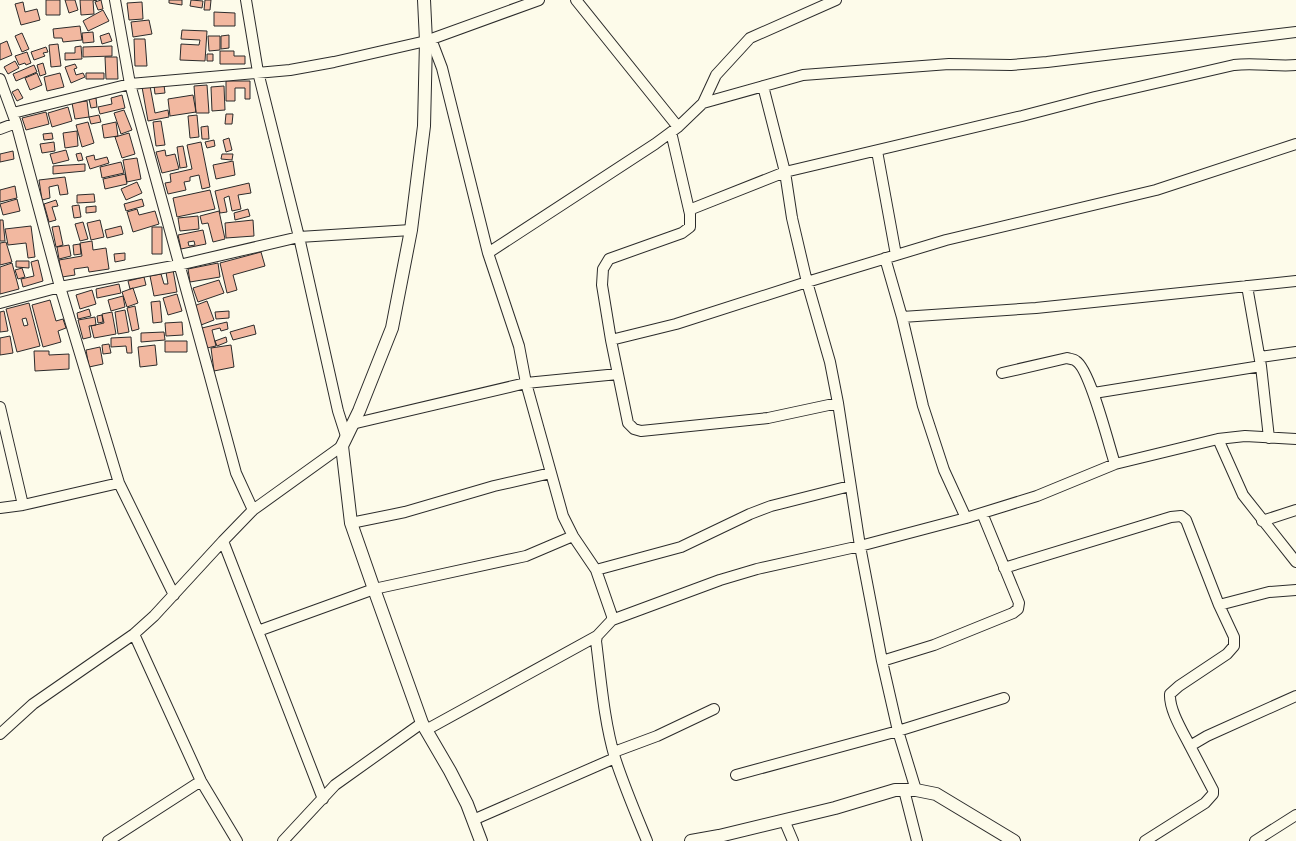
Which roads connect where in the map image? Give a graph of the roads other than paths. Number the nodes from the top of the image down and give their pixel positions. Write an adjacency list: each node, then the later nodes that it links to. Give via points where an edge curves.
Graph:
1 (115, 0): 12 (street)
2 (246, 0): 10 (street)
3 (424, 0): 8 (street)
4 (539, 0): 8 (street)
5 (576, 0): 17 (street)
6 (836, 0): 14 (street, via 750,38 716,75)
7 (1296, 32): 13 (street, via 1047,62 1011,65 949,64 803,75)
8 (429, 40): 10 (street, via 290,70); 22 (street, via 424,126); 24 (street, via 442,68)
9 (1296, 66): 19 (street, via 1248,63 1234,65)
10 (258, 72): 12 (street); 23 (street)
11 (0, 79): 15 (street)
12 (130, 84): 15 (street); 27 (street)
13 (763, 86): 14 (street); 20 (street)
14 (703, 103): 17 (street)
15 (14, 118): 16 (street); 31 (street)
16 (0, 129)
17 (675, 129): 21 (street); 24 (street)
18 (1296, 144): 25 (street, via 1156,190 946,240)
19 (877, 151): 20 (street); 25 (street)
20 (785, 172): 21 (street); 29 (street, via 792,218)
21 (689, 210): 34 (street, via 690,227 682,233 609,259 603,269 602,285)
22 (411, 230): 23 (street); 43 (street, via 392,328)
23 (299, 237): 27 (street); 47 (street)
24 (488, 253): 39 (street, via 519,346)
25 (896, 255): 26 (street)
26 (886, 258): 29 (street); 33 (street)
27 (180, 265): 31 (street); 54 (street, via 236,473)
28 (1296, 281): 30 (street)
29 (807, 282): 34 (street, via 676,324); 41 (street, via 830,362)
30 (1247, 286): 33 (street, via 1036,308); 36 (street)
31 (60, 287): 32 (street); 50 (street)
32 (0, 303)
33 (902, 318): 57 (street, via 924,406 942,463)
34 (611, 340): 38 (street)
35 (1296, 352): 36 (street)
36 (1260, 362): 40 (street); 44 (street)
37 (1002, 373): 40 (street, via 1067,358 1077,361)
38 (618, 374): 39 (street); 41 (street, via 628,423 641,431 768,418)
39 (526, 382): 43 (street); 49 (street)
40 (1094, 393): 48 (street)
41 (838, 403): 51 (street)
42 (0, 407): 52 (street)
43 (352, 424): 47 (street)
44 (1269, 438): 45 (street, via 1245,436); 46 (street)
45 (1218, 439): 48 (street); 58 (street, via 1243,495)
46 (1296, 439)
47 (344, 441): 54 (street); 59 (street)
48 (1115, 464): 56 (street, via 1037,496)
49 (551, 473): 59 (street, via 494,486 405,512); 60 (street, via 563,516)
50 (119, 483): 52 (street); 68 (street)
51 (850, 486): 62 (street); 65 (street, via 771,506 681,547)
52 (23, 505): 53 (street)
53 (0, 508)
54 (253, 510): 61 (street)
55 (1296, 510): 58 (street)
56 (982, 513): 57 (street); 64 (street)
57 (966, 518): 62 (street)
58 (1262, 521): 63 (street)
59 (351, 523): 66 (street)
60 (573, 536): 65 (street); 66 (street, via 526,556)
61 (223, 541): 68 (street); 71 (street)
62 (860, 546): 70 (street, via 720,580); 74 (street)
63 (1296, 562)
64 (1004, 568): 69 (street, via 1181,516 1186,520); 74 (street, via 1019,603 1013,613 934,645)
65 (596, 570): 70 (street)
66 (374, 590): 71 (street); 78 (street)
67 (1296, 590): 69 (street, via 1269,592)
68 (174, 595): 72 (street)
69 (1219, 605): 81 (street, via 1234,637 1234,646 1227,654 1170,694 1173,711)
70 (612, 620): 73 (street)
71 (258, 631): 86 (street)
72 (134, 634): 80 (street, via 33,704); 84 (street)
73 (597, 636): 78 (street); 82 (street, via 602,687)
74 (882, 661): 79 (street)
75 (1296, 696): 81 (street)
76 (1004, 698): 79 (street)
77 (714, 709): 82 (street)
78 (424, 727): 86 (street, via 335,785); 88 (street, via 450,771)
79 (898, 731): 83 (street); 85 (street)
80 (0, 734)
81 (1190, 746): 100 (street, via 1213,794 1205,803)
82 (614, 755): 88 (street); 95 (street)
83 (736, 775)
84 (202, 781): 91 (street); 92 (street)
85 (910, 790): 89 (street, via 895,790); 98 (street); 99 (street, via 936,794)
86 (323, 799): 93 (street)
87 (1296, 815): 101 (street)
88 (473, 820): 94 (street)
89 (784, 820): 90 (street); 97 (street)
90 (720, 838): 96 (street)
91 (108, 841)
92 (237, 841)
93 (283, 841)
94 (481, 841)
95 (646, 841)
96 (691, 841)
97 (794, 841)
98 (917, 841)
99 (1014, 841)
100 (1145, 841)
101 (1255, 841)

